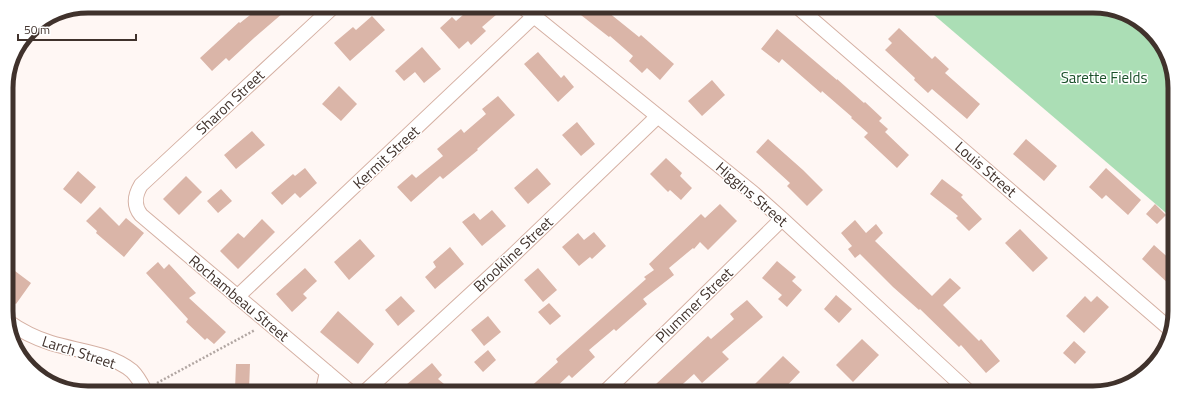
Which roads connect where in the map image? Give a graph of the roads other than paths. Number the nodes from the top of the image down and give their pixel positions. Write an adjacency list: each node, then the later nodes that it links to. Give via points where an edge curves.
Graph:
1 (327, 13): 6 (street, Sharon Street, via 141,185)
2 (528, 13): 8 (street, Kermit Street)
3 (530, 13): 5 (street, Higgins Street)
4 (805, 13): 10 (street, Louis Street)
5 (658, 116): 7 (street, Higgins Street); 15 (street, Brookline Street)
6 (135, 202): 8 (street, Rochambeau Street, via 141,215)
7 (782, 219): 16 (street, Plummer Street); 17 (street, Higgins Street)
8 (237, 297): 11 (street, Rochambeau Street)
9 (14, 325): 12 (street, Larch Street, via 40,340 120,364 132,371)
10 (1166, 326)
11 (327, 372): 13 (street); 14 (street, Rochambeau Street)
12 (146, 386)
13 (324, 386)
14 (343, 386)
15 (371, 386)
16 (611, 386)
17 (963, 386)

